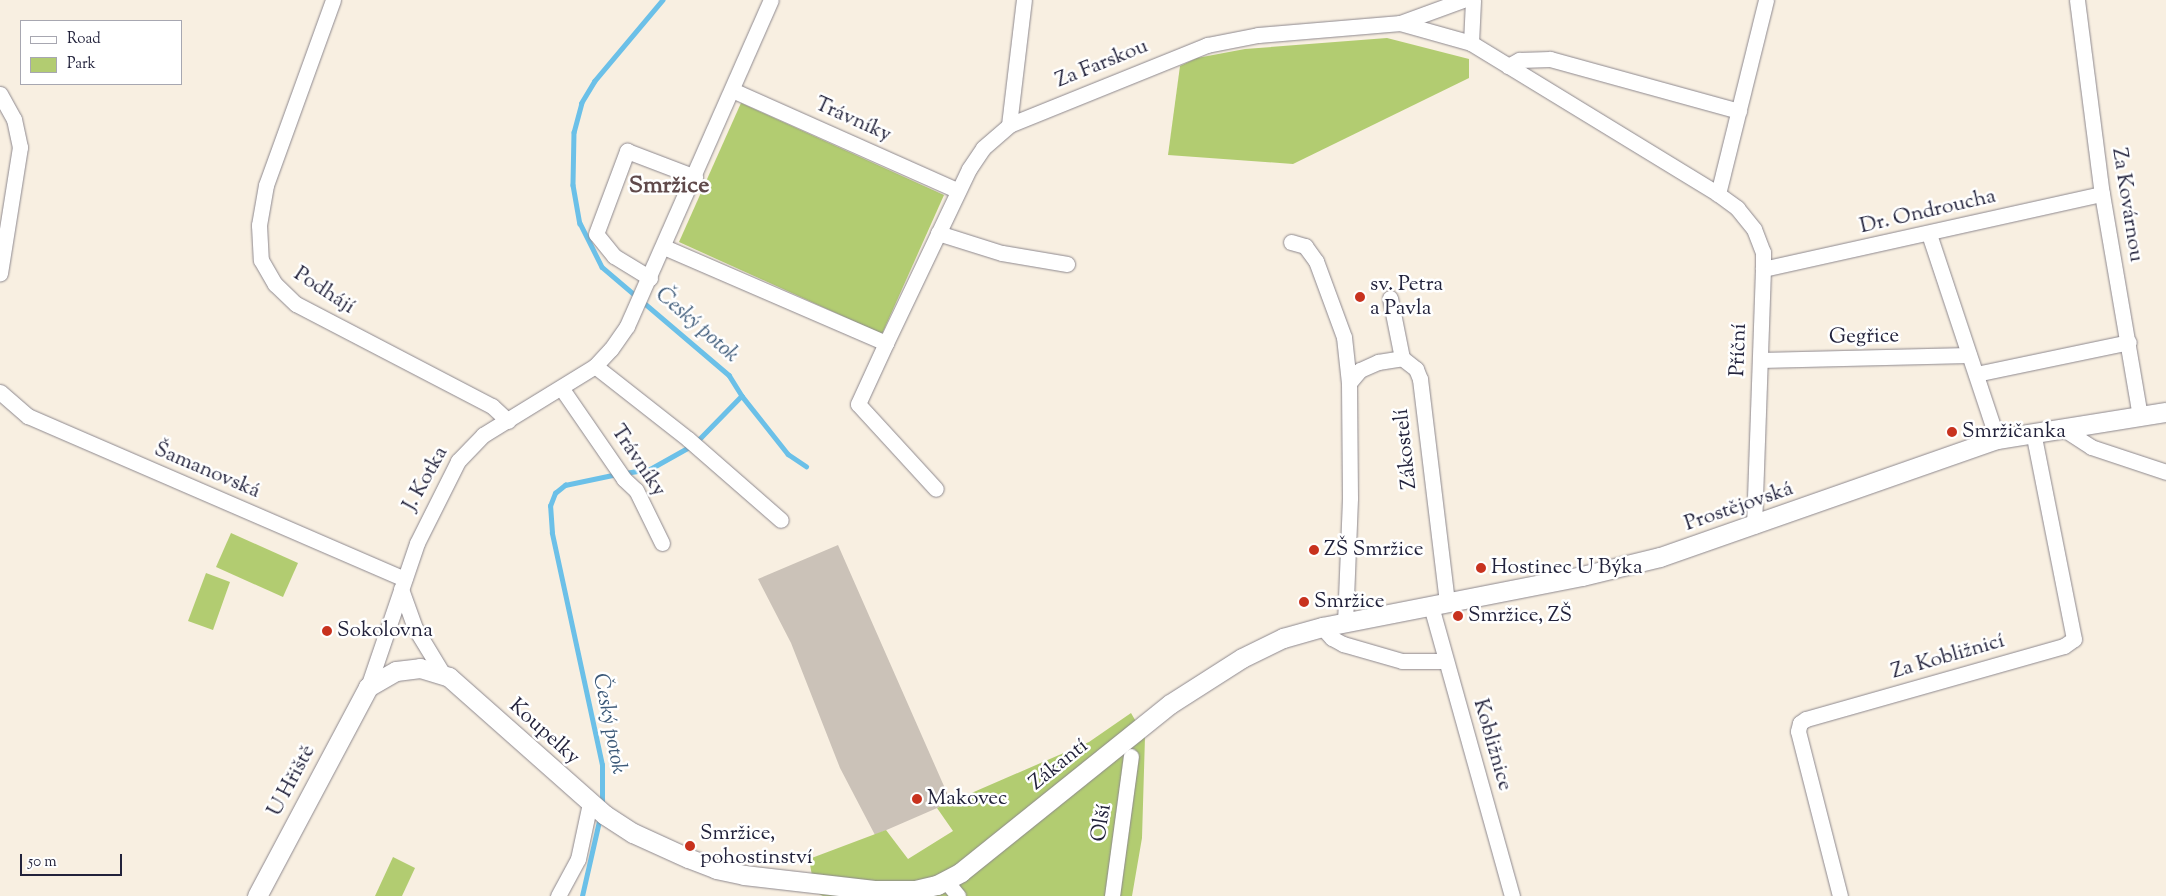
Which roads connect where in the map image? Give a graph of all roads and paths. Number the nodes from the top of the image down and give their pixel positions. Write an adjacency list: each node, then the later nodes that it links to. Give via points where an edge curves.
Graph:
1 (333, 0): 40 (street, Podhájí, via 266,185 259,225 262,260 275,284 296,304 492,406)
2 (771, 0): 11 (street)
3 (1024, 0): 14 (street)
4 (1463, 0): 8 (street)
5 (1473, 0): 9 (street)
6 (1766, 0): 13 (street)
7 (2077, 0): 18 (street, Za Kovárnou)
8 (1400, 23): 9 (street, Za Farskou); 14 (street, Za Farskou, via 1258,35 1207,45)
9 (1471, 44): 10 (street, Příční)
10 (1508, 66): 13 (street, via 1519,60 1550,59); 17 (street, Příční)
11 (732, 90): 15 (street); 16 (street, Trávníky)
12 (0, 94): 25 (street, via 14,118 20,147)
13 (1739, 111): 17 (street)
14 (1009, 125): 16 (street, Za Farskou, via 983,148)
15 (695, 176): 22 (street); 26 (street, via 627,150 596,234 614,256)
16 (957, 190): 19 (street, Za Farskou)
17 (1718, 194): 24 (street, Příční, via 1737,208 1754,229 1763,252)
18 (2102, 194): 20 (street, Dr. Ondroucha); 28 (street, Za Kovárnou)
19 (938, 233): 23 (street, via 1002,253); 29 (street)
20 (1929, 234): 24 (street, Dr. Ondroucha); 30 (street)
21 (1291, 242): 35 (street, via 1305,246 1316,261 1344,337)
22 (664, 247): 26 (street); 29 (street)
23 (1067, 264)
24 (1763, 269): 32 (street, Příční)
25 (0, 273)
26 (648, 282): 33 (street, via 612,350)
27 (1390, 298): 31 (street)
28 (2129, 342): 34 (street); 39 (street, Za Kovárnou)
29 (886, 343): 45 (street, via 858,404)
30 (1970, 355): 32 (street, Gegřice); 34 (street)
31 (1402, 358): 35 (street, via 1371,364 1360,370); 50 (street, Zákostelí, via 1416,369 1420,379)
32 (1760, 360): 47 (street, Příční)
33 (594, 366): 36 (street); 46 (street, Trávníky, via 688,439)
34 (1976, 374): 43 (street)
35 (1350, 383): 51 (street)
36 (562, 389): 40 (street, J. Kotka); 48 (street, Trávníky, via 620,473 636,490)
37 (0, 392): 49 (street, Šamanovská, via 28,416)
38 (2166, 412): 39 (main road, Prostějovská)
39 (2140, 416): 41 (main road, Prostějovská)
40 (508, 421): 49 (street, J. Kotka, via 475,442 452,469 417,543)
41 (2062, 428): 42 (main road, Prostějovská); 44 (street, via 2091,447)
42 (2033, 432): 43 (main road, Prostějovská); 64 (street, Za Kobližnicí, via 2074,639 2064,646 1800,723 1798,731)
43 (1997, 439): 47 (main road, Prostějovská)
44 (2166, 472)
45 (936, 489)
46 (781, 520)
47 (1754, 526): 50 (main road, Prostějovská, via 1613,569)
48 (662, 543)
49 (402, 584): 54 (street, Koupelky, via 415,628); 55 (street)
50 (1439, 605): 51 (main road, Prostějovská); 53 (street, Kobližnice)
51 (1345, 623): 52 (main road, Prostějovská)
52 (1322, 627): 53 (street, via 1343,644 1402,661); 59 (main road, Zákantí, via 1258,650 1170,704)
53 (1445, 661): 63 (street, Kobližnice)
54 (443, 674): 55 (main road, Koupelky, via 420,668 404,669 387,674); 57 (main road, Koupelky, via 464,688)
55 (368, 687): 60 (main road, U Hřiště)
56 (1131, 756): 62 (street, Olší)
57 (592, 804): 58 (main road, Koupelky); 61 (street, via 581,850)
58 (615, 822): 59 (main road, Zákantí, via 677,854 725,872 891,891)
59 (952, 889)
60 (257, 896)
61 (558, 896)
62 (1112, 896)
63 (1512, 896)
64 (1840, 896)

